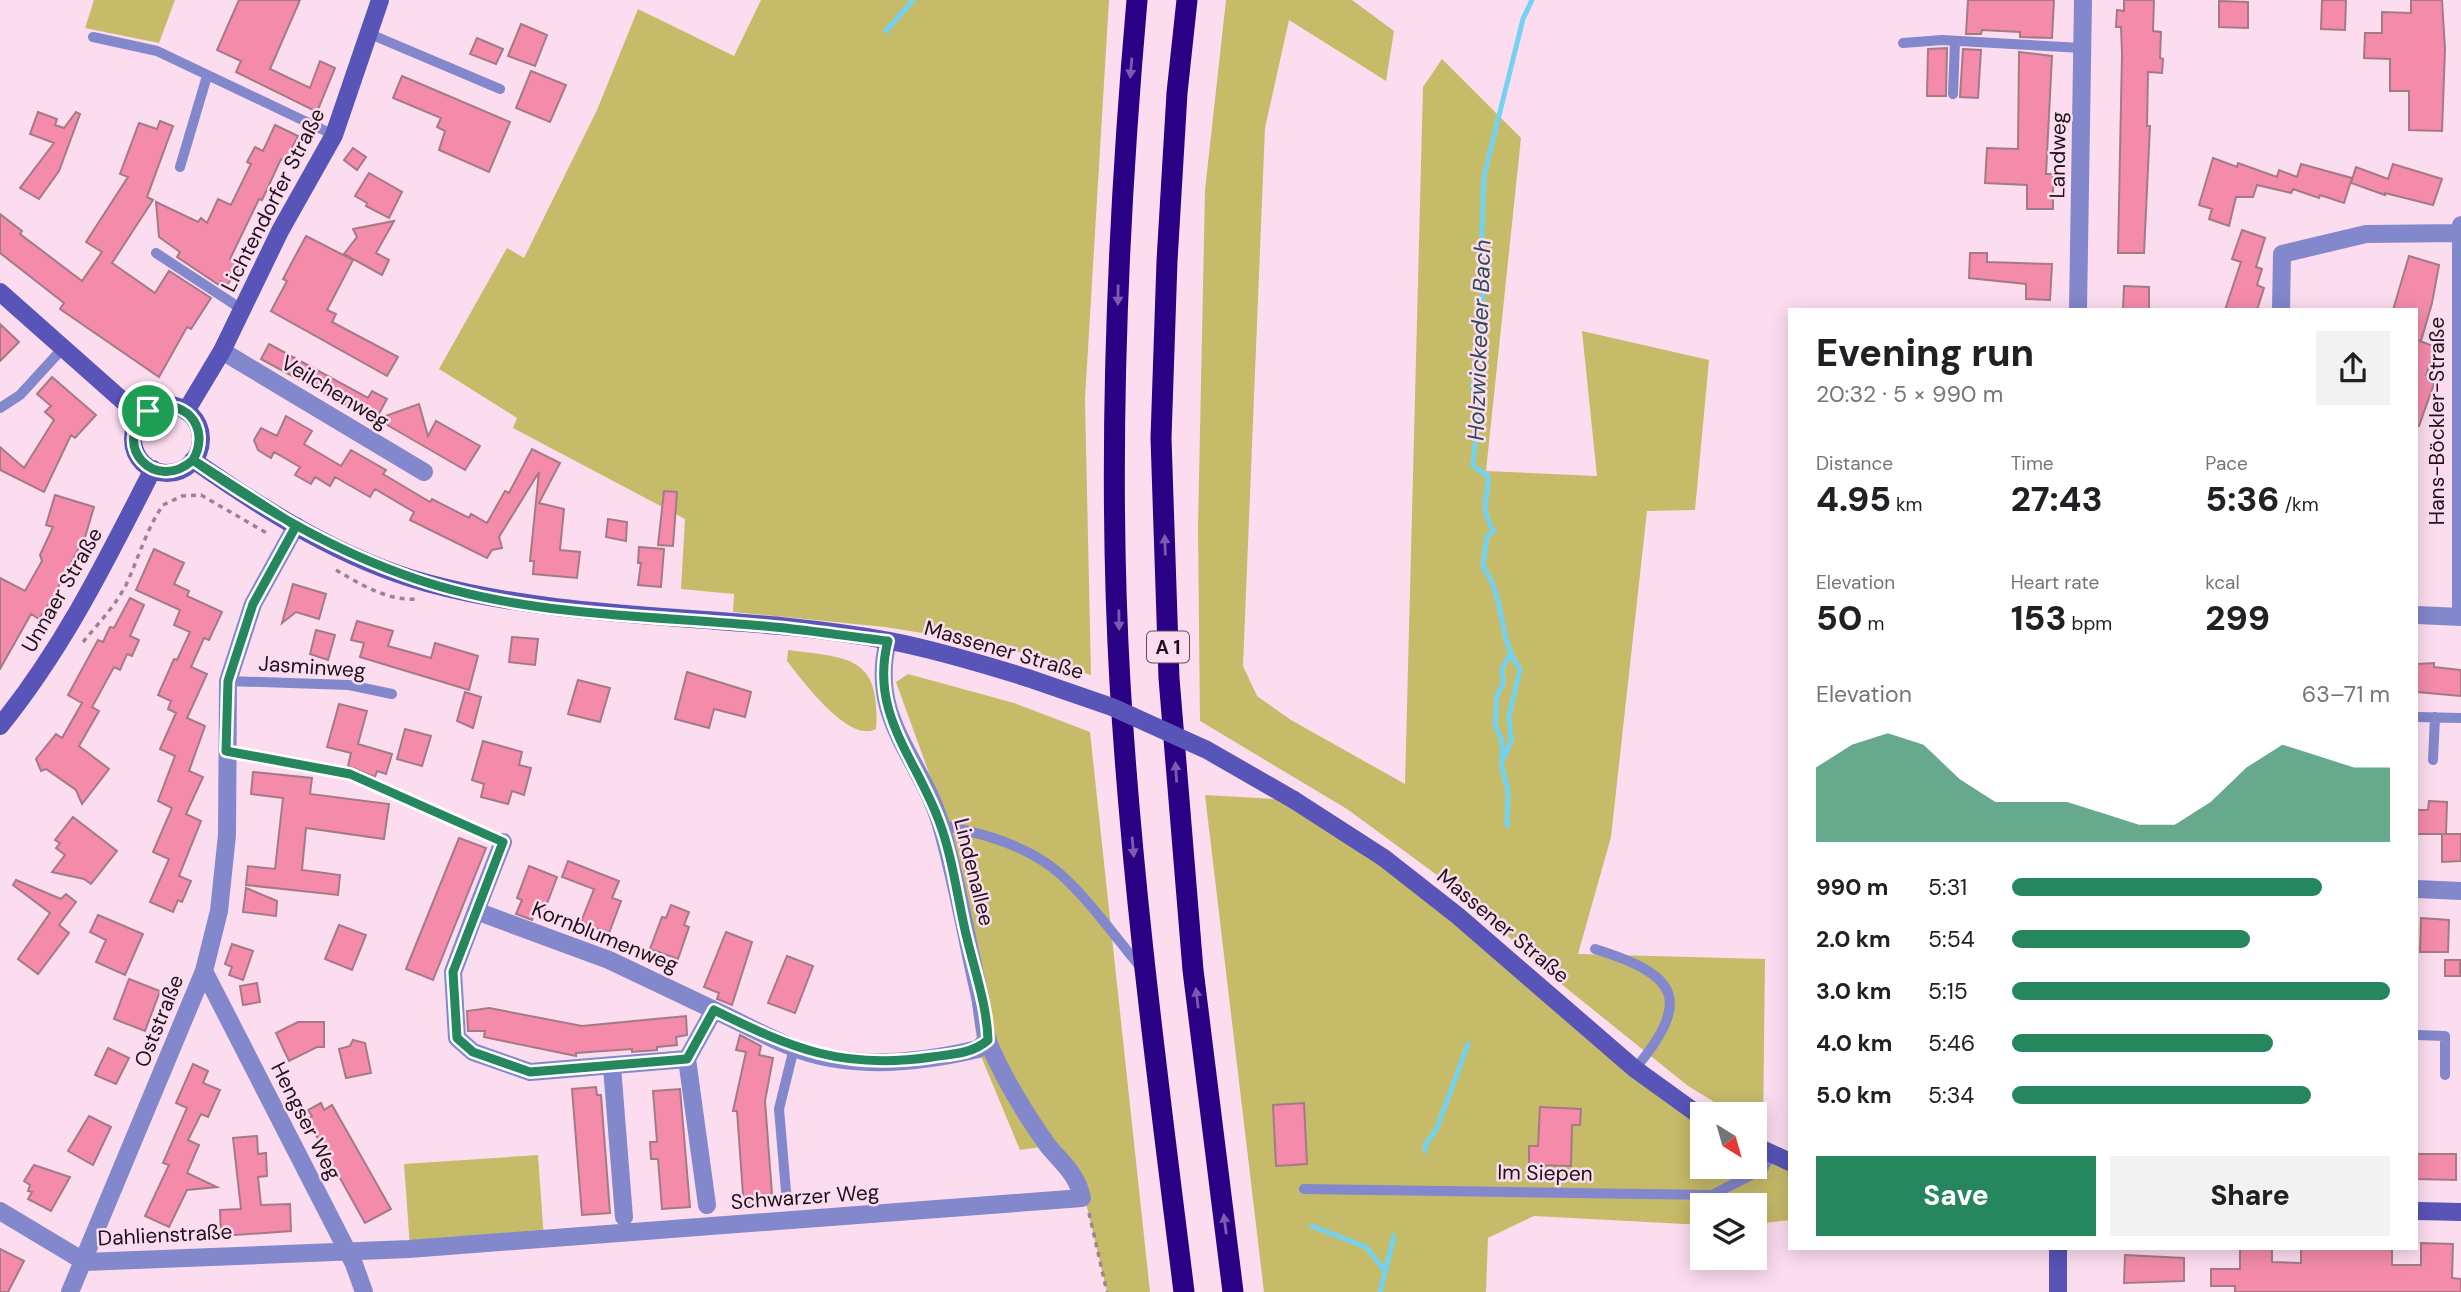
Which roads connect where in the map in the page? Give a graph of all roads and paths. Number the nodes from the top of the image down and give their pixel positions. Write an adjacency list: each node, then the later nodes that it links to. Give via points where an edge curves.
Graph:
1 (380, 0): 5 (main road, Lichtendorfer Straße)
2 (1137, 0): 49 (highway, A 1, one-way to 49, via 1118,257 1114,440 1120,680)
3 (1187, 0): 78 (highway, A 1, one-way to 3, via 1193,970 1169,678 1161,439 1170,210)
4 (2083, 0): 9 (street, Landweg)
5 (370, 34): 11 (lane); 13 (main road, Lichtendorfer Straße)
6 (93, 37): 10 (lane, via 157,51)
7 (1955, 42): 8 (lane); 9 (lane); 12 (lane)
8 (1903, 43)
9 (2082, 48): 19 (street, Landweg)
10 (207, 76): 13 (lane); 14 (lane)
11 (499, 89)
12 (1953, 94)
13 (334, 135): 21 (main road, Lichtendorfer Straße, via 280,231)
14 (180, 167)
15 (2461, 225): 16 (street, Hans-Böckler-Straße)
16 (2460, 233): 20 (street, via 2366,234 2282,254); 32 (street, Hans-Böckler-Straße)
17 (156, 253): 21 (lane)
18 (0, 292): 22 (main road)
19 (2078, 308)
20 (2281, 308)
21 (243, 310): 23 (main road, Lichtendorfer Straße)
22 (63, 348): 24 (lane, via 20,395); 26 (main road)
23 (222, 351): 25 (main road, Lichtendorfer Straße); 29 (street, Veilchenweg)
24 (0, 408)
25 (186, 411): 26 (main road, via 166,405); 27 (main road, via 199,428 199,450)
26 (141, 417): 28 (main road, via 134,430 135,450)
27 (193, 460): 28 (main road, via 176,471); 30 (main road, Massener Straße)
28 (153, 469): 39 (main road, Unnaer Straße, via 90,595 57,650)
29 (424, 472)
30 (296, 526): 33 (main road, Massener Straße, via 402,575 503,600); 34 (street, Oststraße, via 253,604)
31 (2418, 615): 32 (street)
32 (2461, 616)
33 (888, 641): 43 (street, Lindenallee, via 885,700 895,733); 57 (main road, Massener Straße, bridge, via 1028,678 1112,707 1207,750 1384,858)
34 (228, 681): 35 (lane, Jasminweg, via 349,685); 40 (street, Oststraße)
35 (392, 694)
36 (2418, 717): 37 (lane)
37 (2435, 717): 38 (lane); 41 (lane)
38 (2461, 718)
39 (0, 726)
40 (226, 751): 42 (lane, via 350,774); 50 (street, Oststraße, via 227,835 219,911)
41 (2433, 760)
42 (410, 802): 44 (path)
43 (941, 825): 49 (lane, via 980,833 1044,861); 53 (street, Lindenallee)
44 (503, 842): 47 (street)
45 (2418, 889): 46 (street)
46 (2461, 891)
47 (476, 911): 51 (street, Kornblumenweg, via 609,960); 56 (street, via 453,972 457,1038 473,1052 530,1072)
48 (1595, 949): 57 (lane, via 1651,971 1670,1003 1665,1028)
49 (1144, 970): 77 (highway, A 1)
50 (204, 971): 71 (street, Hengser Weg); 73 (street, Oststraße)
51 (714, 1010): 54 (street, Kornblumenweg); 55 (street)
52 (2418, 1035): 58 (lane, via 2445,1037)
53 (988, 1040): 54 (street, Kornblumenweg, via 978,1049 898,1062 849,1061); 64 (street, via 1003,1074 1048,1146 1079,1180)
54 (794, 1048): 65 (lane, via 779,1109)
55 (687, 1059): 56 (street); 66 (street)
56 (612, 1067): 70 (street)
57 (1635, 1069): 59 (main road, Massener Straße)
58 (2445, 1075)
59 (1690, 1109)
60 (1768, 1153): 61 (main road)
61 (1788, 1161)
62 (1741, 1180): 63 (lane, Im Siepen, via 1712,1195)
63 (1304, 1189)
64 (1082, 1198): 71 (street, Schwarzer Weg); 76 (path)
65 (787, 1203)
66 (707, 1205)
67 (0, 1211): 73 (street, Dahlienstraße)
68 (2418, 1211): 69 (main road)
69 (2461, 1212)
70 (624, 1217)
71 (346, 1250): 73 (street, Dahlienstraße); 75 (street, Hengser Weg)
72 (2057, 1250): 79 (main road)
73 (85, 1262): 74 (street, Oststraße)
74 (70, 1292)
75 (364, 1292)
76 (1107, 1292)
77 (1184, 1292)
78 (1233, 1292)
79 (2058, 1292)

